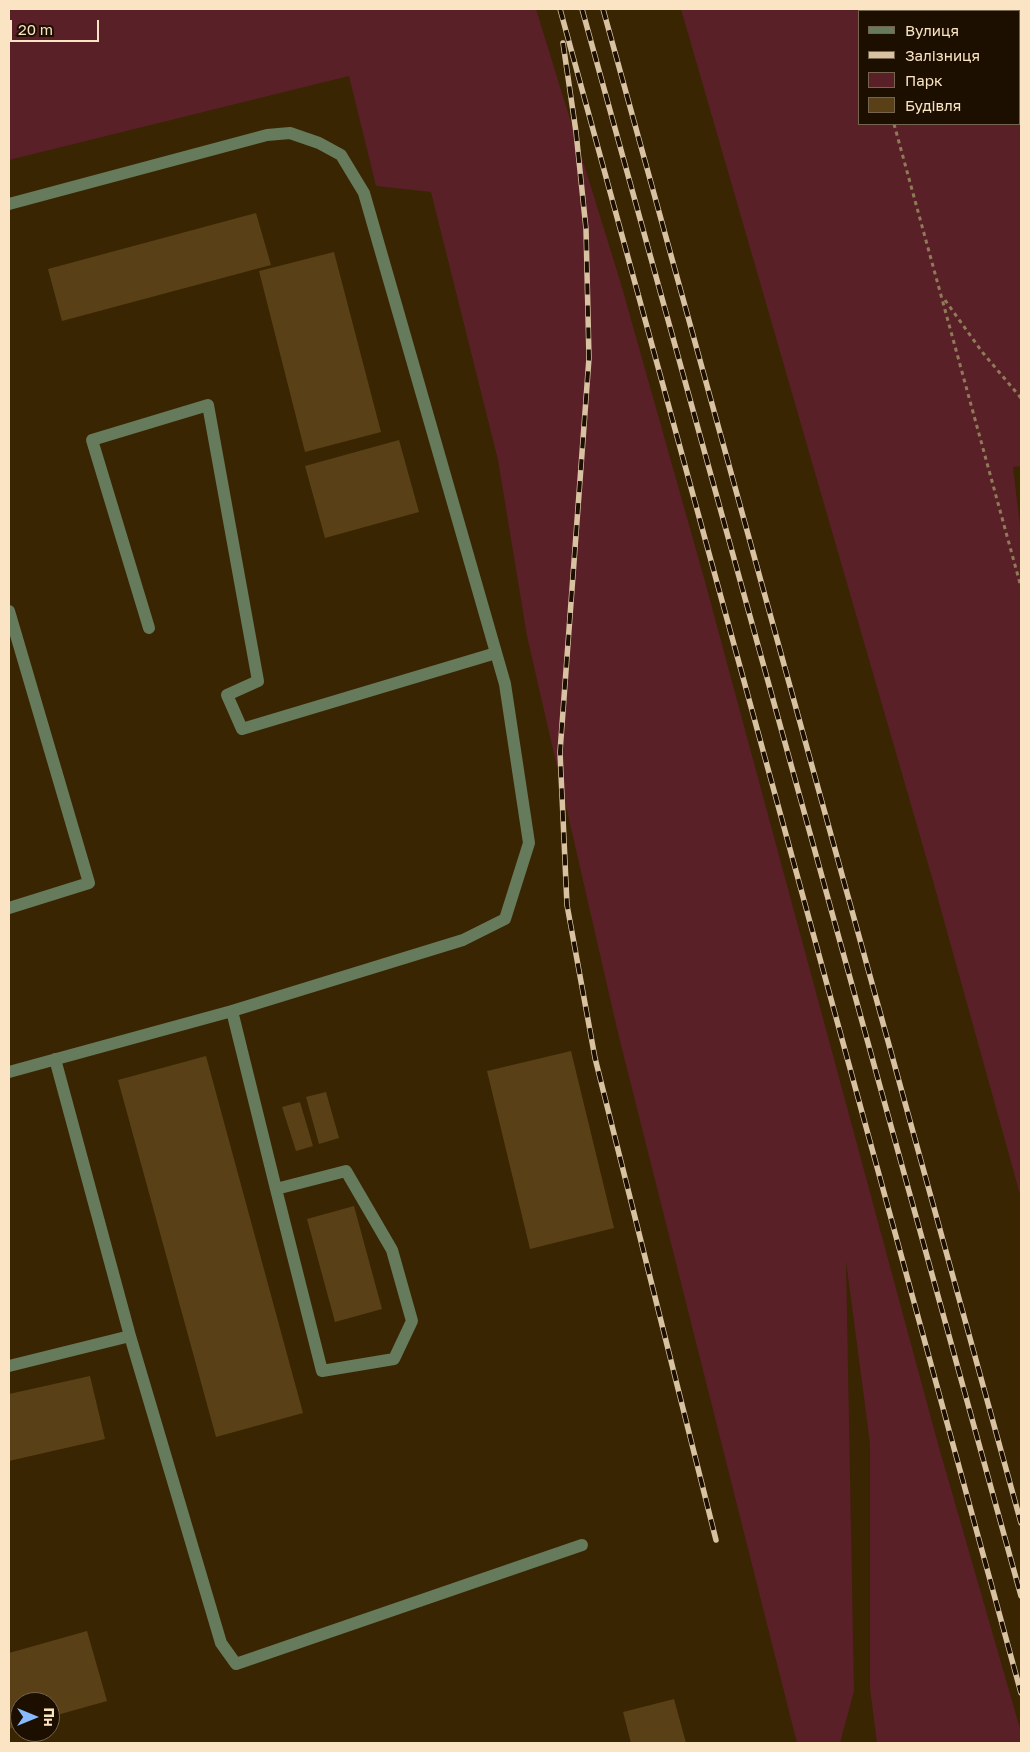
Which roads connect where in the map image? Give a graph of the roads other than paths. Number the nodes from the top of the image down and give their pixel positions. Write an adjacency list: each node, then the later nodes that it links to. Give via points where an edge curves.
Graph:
1 (9, 204): 4 (lane, via 267,135 290,133 341,155 364,193)
2 (9, 611): 5 (lane, via 90,883)
3 (149, 628): 4 (lane, via 92,440 208,405 258,681 227,695 242,729)
4 (496, 653): 6 (lane, via 505,684 529,843 505,919 463,940)
5 (9, 908)
6 (232, 1011): 7 (lane); 9 (lane)
7 (55, 1060): 8 (lane); 10 (lane)
8 (9, 1072)
9 (276, 1189): 9 (lane, via 346,1171 392,1250 412,1321 394,1360 322,1371)
10 (130, 1336): 11 (lane); 12 (lane, via 221,1642 236,1664)
11 (9, 1366)
12 (582, 1545)

